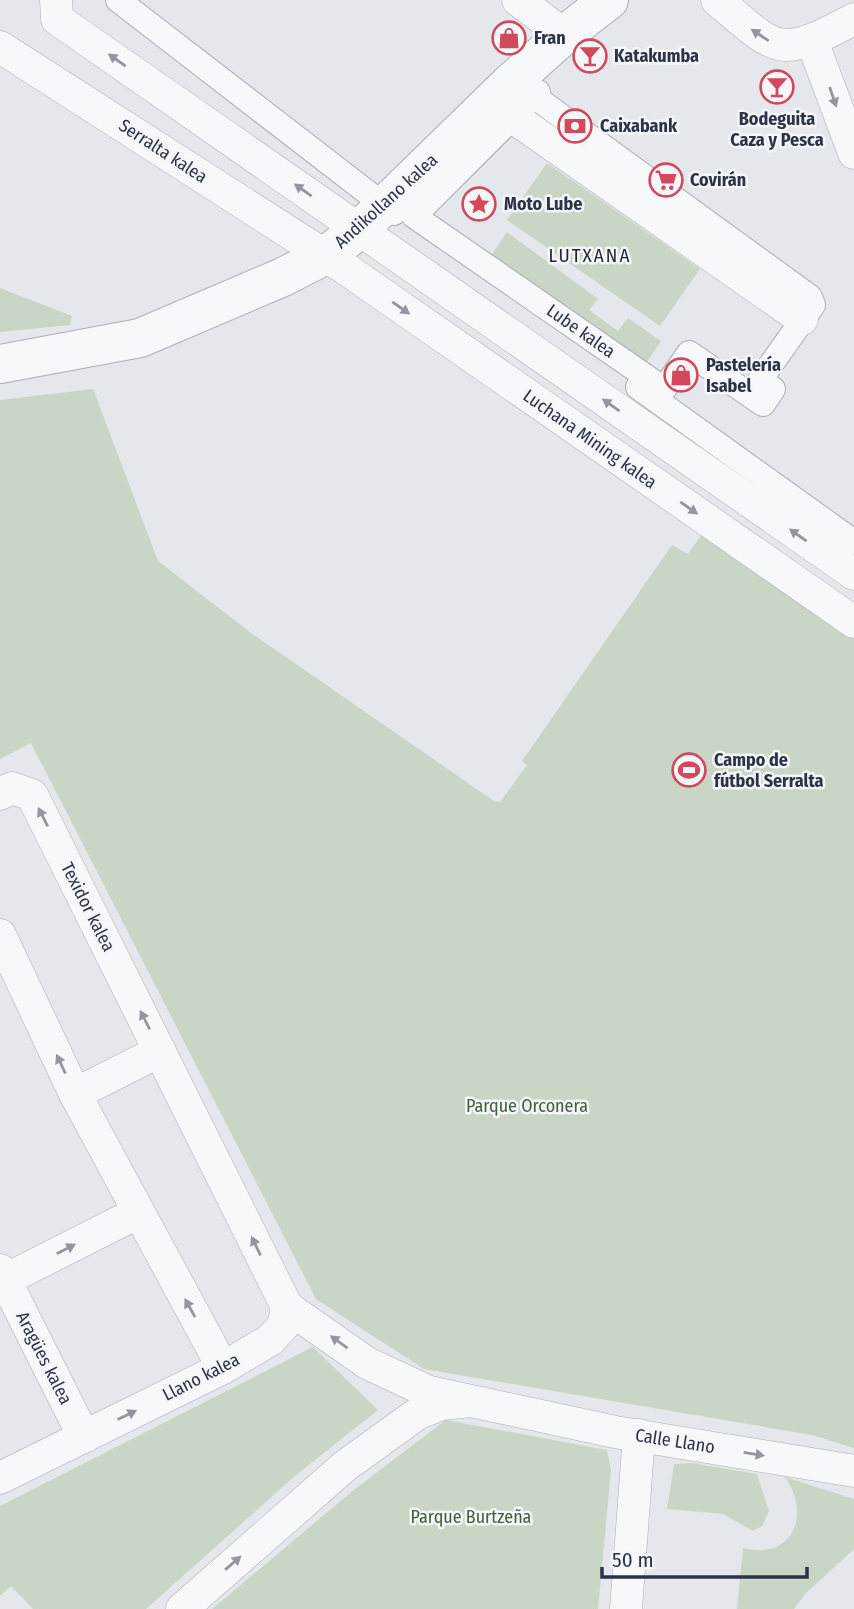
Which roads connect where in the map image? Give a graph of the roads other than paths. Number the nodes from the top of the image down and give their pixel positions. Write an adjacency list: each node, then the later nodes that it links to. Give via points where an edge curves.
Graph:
1 (118, 0): 12 (street)
2 (518, 0): 7 (street)
3 (609, 0): 7 (street, Andikollano kalea)
4 (717, 0): 8 (street, one-way to 4, via 780,47 760,37)
5 (57, 9): 12 (street, one-way to 5)
6 (854, 19): 8 (street)
7 (564, 35): 10 (street, Andikollano kalea)
8 (812, 41): 11 (street, one-way to 11)
9 (0, 47): 13 (street, Serralta kalea)
10 (501, 110): 12 (street, Andikollano kalea); 16 (street, Lube kalea); 16 (street, Lube kalea, via 414,216 664,389 689,353 763,404 773,389 760,380)
11 (854, 153)
12 (372, 218): 13 (street, Andikollano kalea); 14 (street); 18 (street)
13 (326, 255): 15 (street, Luchana Mining kalea); 17 (street, Andikollano kalea, via 140,338)
14 (398, 256): 15 (street, via 384,255 373,261); 19 (street, one-way to 14)
15 (363, 281): 20 (street, Luchana Mining kalea, one-way to 20)
16 (802, 319)
17 (0, 364)
18 (854, 542)
19 (854, 574)
20 (854, 622)
21 (0, 794): 23 (street, Texidor kalea, one-way to 21, via 32,795 12,788)
22 (0, 935): 24 (street, one-way to 22)
23 (160, 1051): 24 (street); 27 (street, Texidor kalea, one-way to 23)
24 (75, 1094): 25 (street)
25 (137, 1213): 26 (street, Aragües kalea, one-way to 25); 29 (street, one-way to 25)
26 (3, 1275): 33 (street, Aragües kalea)
27 (287, 1307): 28 (street, one-way to 27); 29 (street, Llano kalea, via 284,1325 270,1340)
28 (377, 1367): 30 (street, via 429,1392); 31 (street, via 397,1403 398,1417)
29 (223, 1368): 33 (street, Llano kalea, one-way to 29)
30 (466, 1402): 31 (street, via 442,1404 417,1414); 32 (street, Calle Llano)
31 (391, 1432): 36 (street, one-way to 31, via 345,1466)
32 (639, 1435): 34 (street, Calle Llano, one-way to 34); 37 (street)
33 (84, 1437): 35 (street, Llano kalea)
34 (854, 1471)
35 (0, 1478)
36 (182, 1609)
37 (626, 1609)

